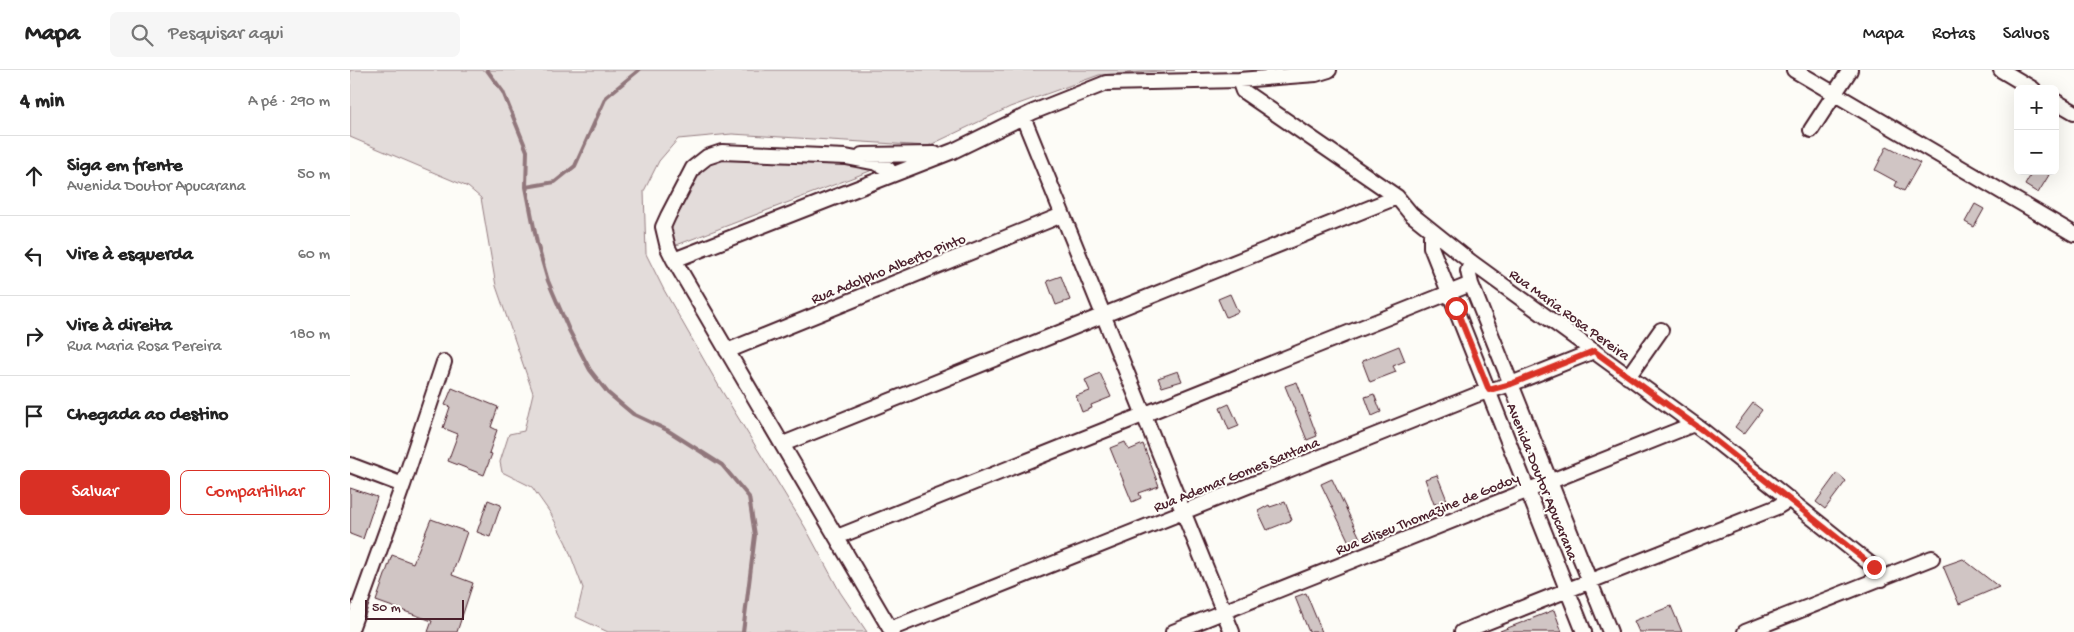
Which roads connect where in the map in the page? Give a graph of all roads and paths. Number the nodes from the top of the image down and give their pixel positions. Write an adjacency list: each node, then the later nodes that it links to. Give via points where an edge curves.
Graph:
1 (1329, 70): 5 (street, via 1316,74)
2 (1794, 70): 7 (street)
3 (1850, 70): 7 (street)
4 (2001, 70): 6 (street)
5 (1239, 80): 10 (street, via 1106,83); 15 (street, Rua Maria Rosa Pereira, via 1243,91)
6 (2026, 85)
7 (1835, 95): 11 (street); 18 (street)
8 (2059, 103): 9 (street)
9 (2074, 112)
10 (1023, 117): 12 (street); 16 (street)
11 (1811, 130)
12 (943, 154): 13 (street); 14 (street)
13 (846, 157): 14 (street, via 888,169); 19 (street, via 722,152 707,157 693,168 663,227)
14 (884, 178): 19 (street)
15 (1397, 197): 17 (street, Rua Maria Rosa Pereira, via 1410,214); 23 (street)
16 (1062, 215): 23 (street); 25 (street, Rua Adolpho Alberto Pinto)
17 (1431, 230): 20 (street, Rua Maria Rosa Pereira); 22 (street, Avenida Doutor Apucarana, via 1431,247)
18 (2074, 234)
19 (674, 260): 25 (street)
20 (1471, 262): 21 (street, Avenida Doutor Apucarana, via 1468,271); 26 (street, Rua Maria Rosa Pereira)
21 (1471, 284): 22 (street); 29 (street, Avenida Doutor Apucarana)
22 (1449, 293): 30 (street, Avenida Doutor Apucarana); 31 (street)
23 (1102, 316): 31 (street); 33 (street)
24 (1661, 330): 28 (street)
25 (727, 351): 33 (street)
26 (1594, 351): 28 (street, Rua Maria Rosa Pereira); 29 (street, Rua Ademar Gomes Santana)
27 (444, 362): 36 (street)
28 (1628, 377): 32 (street, Rua Maria Rosa Pereira)
29 (1511, 384): 30 (street, Rua Ademar Gomes Santana); 35 (street, Avenida Doutor Apucarana)
30 (1489, 390): 37 (street, Avenida Doutor Apucarana); 39 (street, Rua Ademar Gomes Santana)
31 (1143, 415): 39 (street); 40 (street)
32 (1694, 424): 35 (street, Rua Eliseu Thomazine de Godoy); 38 (street, Rua Maria Rosa Pereira)
33 (783, 444): 40 (street)
34 (350, 465): 36 (street)
35 (1550, 481): 37 (street, Rua Eliseu Thomazine de Godoy); 43 (street, Avenida Doutor Apucarana)
36 (403, 485): 47 (street)
37 (1529, 490): 44 (street, Avenida Doutor Apucarana); 45 (street, Rua Eliseu Thomazine de Godoy)
38 (1790, 500): 42 (street, Rua Maria Rosa Pereira, via 1874,567); 43 (street)
39 (1183, 512): 45 (street); 46 (street, Rua Ademar Gomes Santana)
40 (837, 537): 46 (street)
41 (1932, 558): 42 (street)
42 (1882, 579): 53 (street)
43 (1590, 581): 44 (street); 52 (street, Avenida Doutor Apucarana)
44 (1568, 590): 50 (street); 51 (street, Avenida Doutor Apucarana)
45 (1224, 612): 48 (street, Rua Eliseu Thomazine de Godoy); 49 (street)
46 (891, 630)
47 (350, 632)
48 (1173, 632)
49 (1232, 632)
50 (1462, 632)
51 (1584, 632)
52 (1610, 632)
53 (1745, 632)

